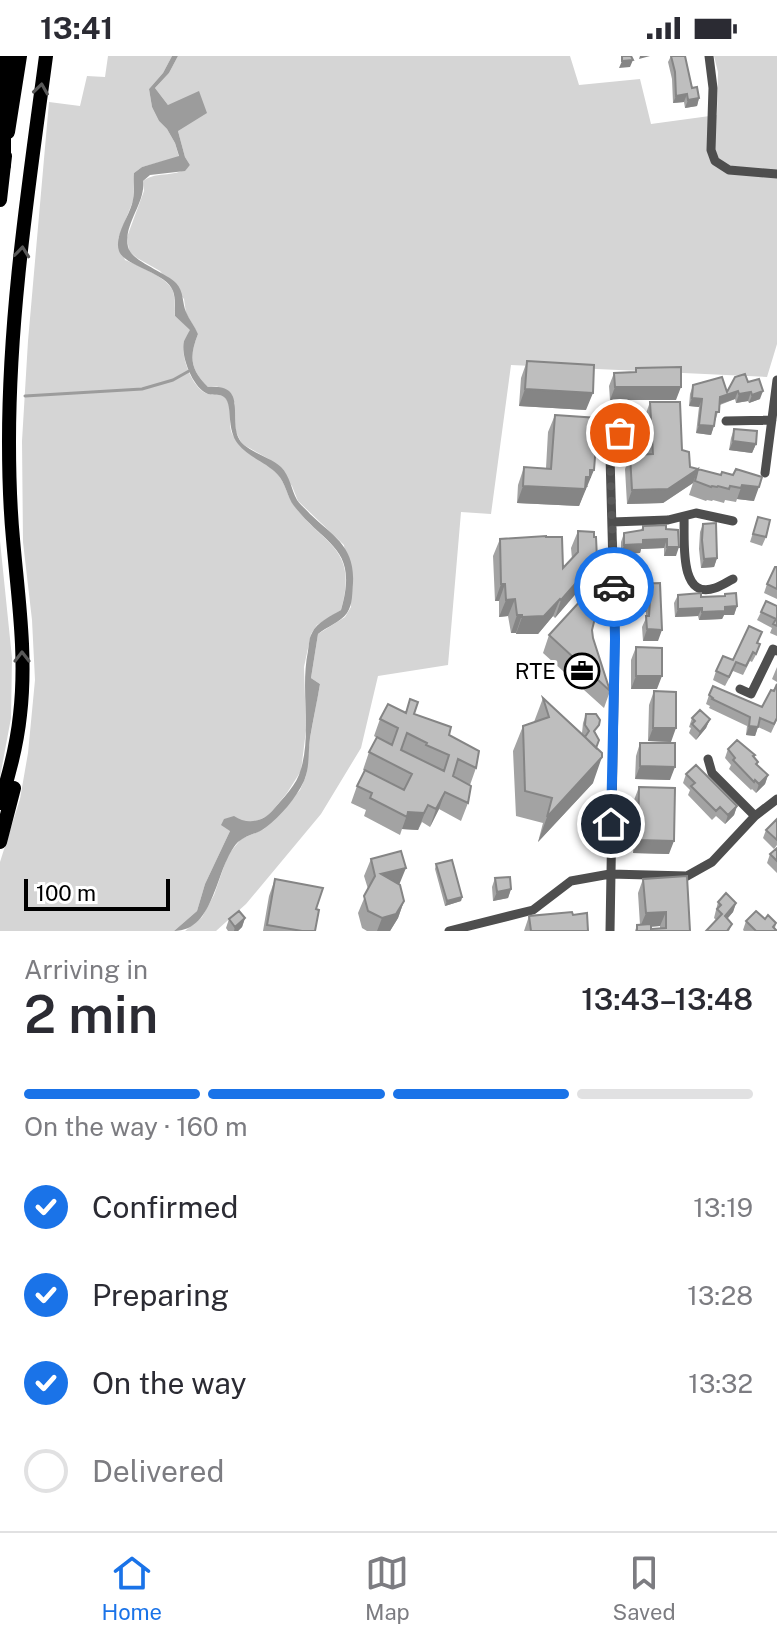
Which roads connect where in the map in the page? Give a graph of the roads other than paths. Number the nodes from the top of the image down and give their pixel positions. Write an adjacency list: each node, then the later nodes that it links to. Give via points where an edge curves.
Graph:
1 (7, 56): 5 (highway)
2 (20, 56): 5 (highway)
3 (46, 56): 20 (highway, one-way to 3, via 20,714 22,643 12,535 10,386)
4 (709, 56): 6 (street, via 715,161 729,170)
5 (3, 165): 7 (highway)
6 (777, 174)
7 (0, 200)
8 (777, 380): 9 (street)
9 (772, 420): 10 (street); 12 (street)
10 (726, 421)
11 (620, 433): 15 (street, via 610,456)
12 (765, 473)
13 (684, 517): 14 (street, via 696,513); 15 (street); 16 (street, via 688,578 708,589)
14 (733, 521)
15 (612, 522): 25 (street)
16 (733, 579)
17 (777, 651): 18 (street, via 773,649 751,694)
18 (740, 689)
19 (708, 759): 23 (street, via 712,773)
20 (11, 763): 22 (highway); 24 (highway, via 16,778)
21 (777, 799): 23 (street)
22 (0, 803)
23 (755, 816): 25 (street, via 712,862 687,876)
24 (0, 842)
25 (610, 874): 26 (street, via 571,881 533,910); 27 (street)
26 (449, 931)
27 (610, 931)

